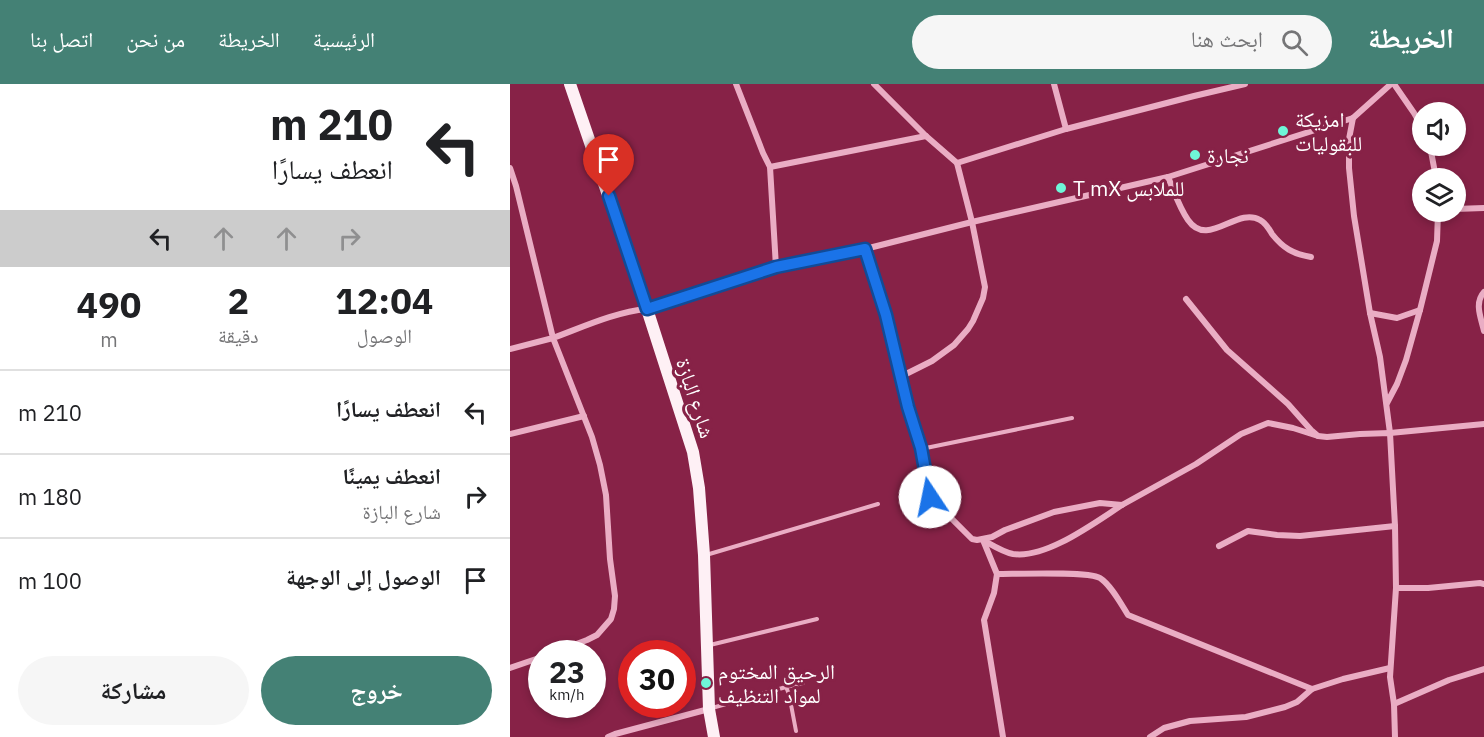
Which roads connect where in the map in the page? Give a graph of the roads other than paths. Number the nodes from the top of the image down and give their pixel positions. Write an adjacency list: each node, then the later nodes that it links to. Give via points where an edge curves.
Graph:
1 (570, 84): 24 (main road, شارع البازة)
2 (736, 84): 12 (street)
3 (874, 84): 10 (street)
4 (1054, 84): 9 (street)
5 (1245, 84): 9 (street)
6 (1392, 84): 7 (street); 8 (street)
7 (1412, 113)
8 (1353, 118): 14 (street); 26 (street, via 1349,168)
9 (1066, 129): 11 (street)
10 (926, 136): 11 (street); 12 (street)
11 (957, 163): 17 (street)
12 (770, 167): 21 (street)
13 (510, 168): 28 (street)
14 (1168, 177): 17 (street); 20 (street, via 1194,227 1215,229 1252,217 1266,224 1282,246)
15 (1484, 208): 16 (street)
16 (1466, 209)
17 (972, 222): 19 (street); 30 (street, via 985,287 978,311 954,345)
18 (1438, 222): 25 (street, via 1437,241)
19 (865, 249): 21 (street); 30 (street)
20 (1311, 257)
21 (776, 267): 24 (street)
22 (1484, 292): 27 (street, via 1478,301)
23 (1186, 299): 37 (street, via 1227,350)
24 (647, 309): 28 (street, via 633,310); 44 (main road, شارع البازة, via 693,452)
25 (1419, 310): 26 (street, via 1397,318); 31 (street, via 1406,360)
26 (1370, 313): 31 (street)
27 (1484, 331)
28 (553, 338): 29 (street); 32 (street)
29 (510, 349)
30 (902, 376): 38 (street)
31 (1387, 403): 35 (street)
32 (584, 416): 36 (street); 49 (street, via 606,495 615,596 611,619)
33 (1072, 418): 38 (lane)
34 (1484, 424): 35 (street)
35 (1390, 433): 37 (street); 41 (street)
36 (510, 434)
37 (1318, 436): 40 (street, via 1268,423 1241,434)
38 (921, 448): 42 (street, via 933,501 969,536)
39 (878, 504): 44 (lane)
40 (1122, 506): 42 (street, via 1100,503 1054,512); 42 (street, via 1063,542 1038,552 1013,554)
41 (1395, 526): 43 (street, via 1300,536 1248,531); 47 (street)
42 (983, 540): 45 (street)
43 (1219, 546)
44 (704, 555): 50 (main road, شارع البازة)
45 (998, 574): 57 (street, via 1099,577 1128,615); 64 (street, via 984,620)
46 (1484, 584): 47 (street)
47 (1396, 588): 53 (street)
48 (817, 620): 50 (lane)
49 (587, 640)
50 (706, 646): 59 (main road, شارع البازة)
51 (528, 662): 52 (street)
52 (510, 668)
53 (1390, 668): 57 (street); 58 (street)
54 (1484, 669): 58 (street)
55 (803, 683): 56 (lane)
56 (786, 687): 59 (lane); 60 (lane)
57 (1312, 689): 65 (street, via 1285,707 1246,717 1190,721 1164,728)
58 (1394, 704): 66 (street)
59 (709, 710): 61 (street); 63 (main road, شارع البازة)
60 (796, 731)
61 (615, 735): 62 (street)
62 (608, 737)
63 (714, 737)
64 (1003, 737)
65 (1150, 737)
66 (1395, 737)

